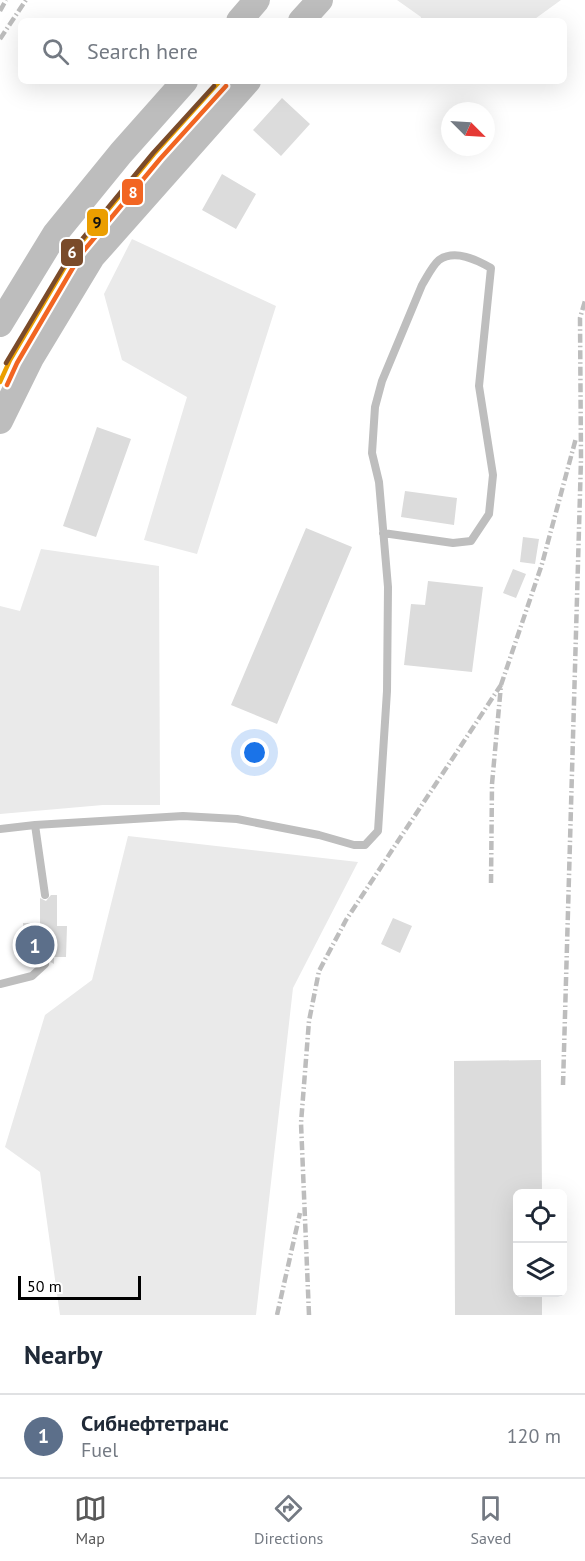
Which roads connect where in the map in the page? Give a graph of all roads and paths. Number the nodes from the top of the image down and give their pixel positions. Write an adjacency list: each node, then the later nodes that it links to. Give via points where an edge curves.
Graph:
1 (257, 0): 3 (main road)
2 (320, 0): 4 (main road)
3 (242, 18)
4 (304, 18)
5 (182, 84): 7 (main road, via 55,234)
6 (245, 84): 8 (main road, via 92,257 31,358)
7 (0, 324)
8 (0, 421)
9 (383, 533): 9 (lane, via 372,453 375,407 382,381 430,271 440,260 456,256 474,259 491,268 479,386 493,475 489,514 471,541 453,543); 10 (lane, via 388,587 387,691 378,831 365,845 237,819 183,816)
10 (35, 825): 11 (lane); 12 (lane)
11 (0, 830)
12 (45, 895)
13 (45, 964): 14 (lane, via 32,976)
14 (0, 984)

